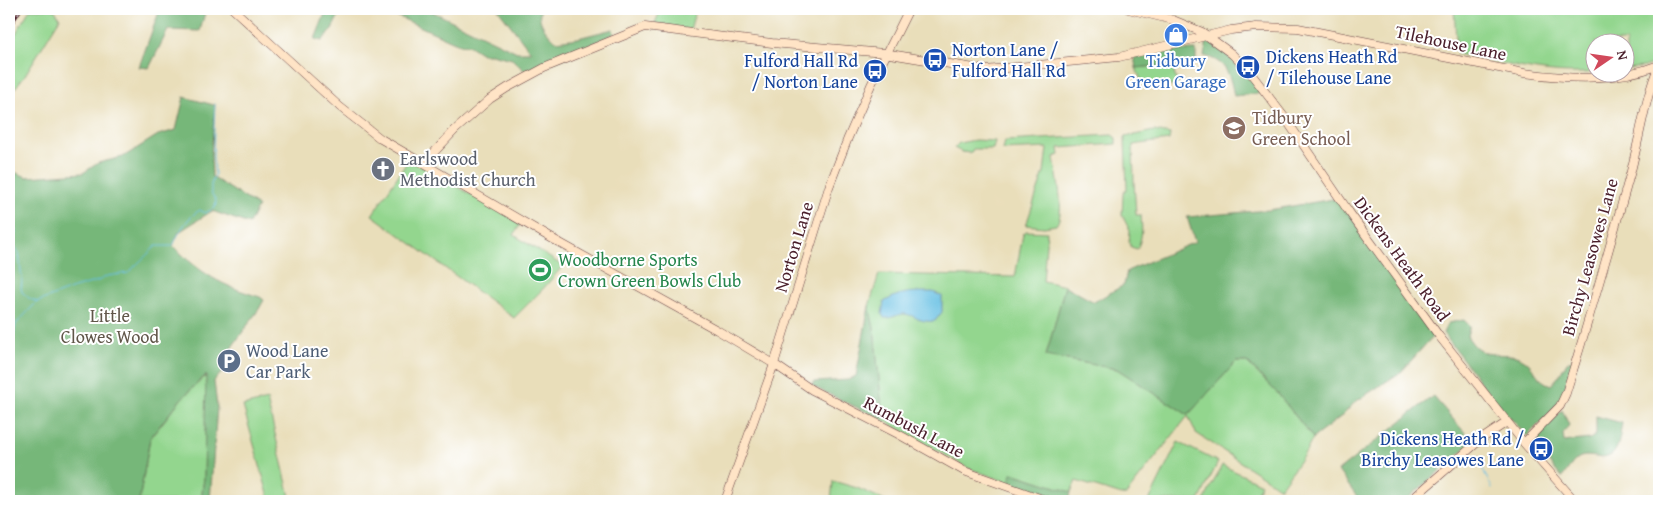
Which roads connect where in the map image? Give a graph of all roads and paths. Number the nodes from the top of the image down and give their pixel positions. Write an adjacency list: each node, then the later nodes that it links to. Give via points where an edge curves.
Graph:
1 (233, 9): 7 (street, Rumbush Lane, via 340,107 381,139)
2 (909, 9): 5 (street, Norton Lane)
3 (1128, 9): 4 (street, Dickens Heath Road, via 1185,24)
4 (1207, 36): 5 (street, Tilehouse Lane, via 1119,56 1005,69 976,69); 6 (street, Tilehouse Lane, via 1231,30 1298,28 1561,78 1603,77); 9 (street, Dickens Heath Road, via 1232,54 1252,75 1411,298)
5 (887, 53): 7 (street, Tilehouse Lane, via 645,27 544,68 507,88 490,99); 8 (street, Norton Lane, via 829,187)
6 (1659, 65): 10 (street, Birchy Leasowes Lane, via 1566,393 1560,406)
7 (424, 163): 8 (street, Rumbush Lane)
8 (774, 364): 11 (street, Norton Lane); 12 (street, Rumbush Lane, via 812,390 964,471)
9 (1507, 422): 10 (street, Dickens Heath Road); 13 (street, via 1480,440)
10 (1524, 443): 14 (street, Dickens Heath Road)
11 (725, 501)
12 (1048, 501)
13 (1410, 501)
14 (1575, 501)

